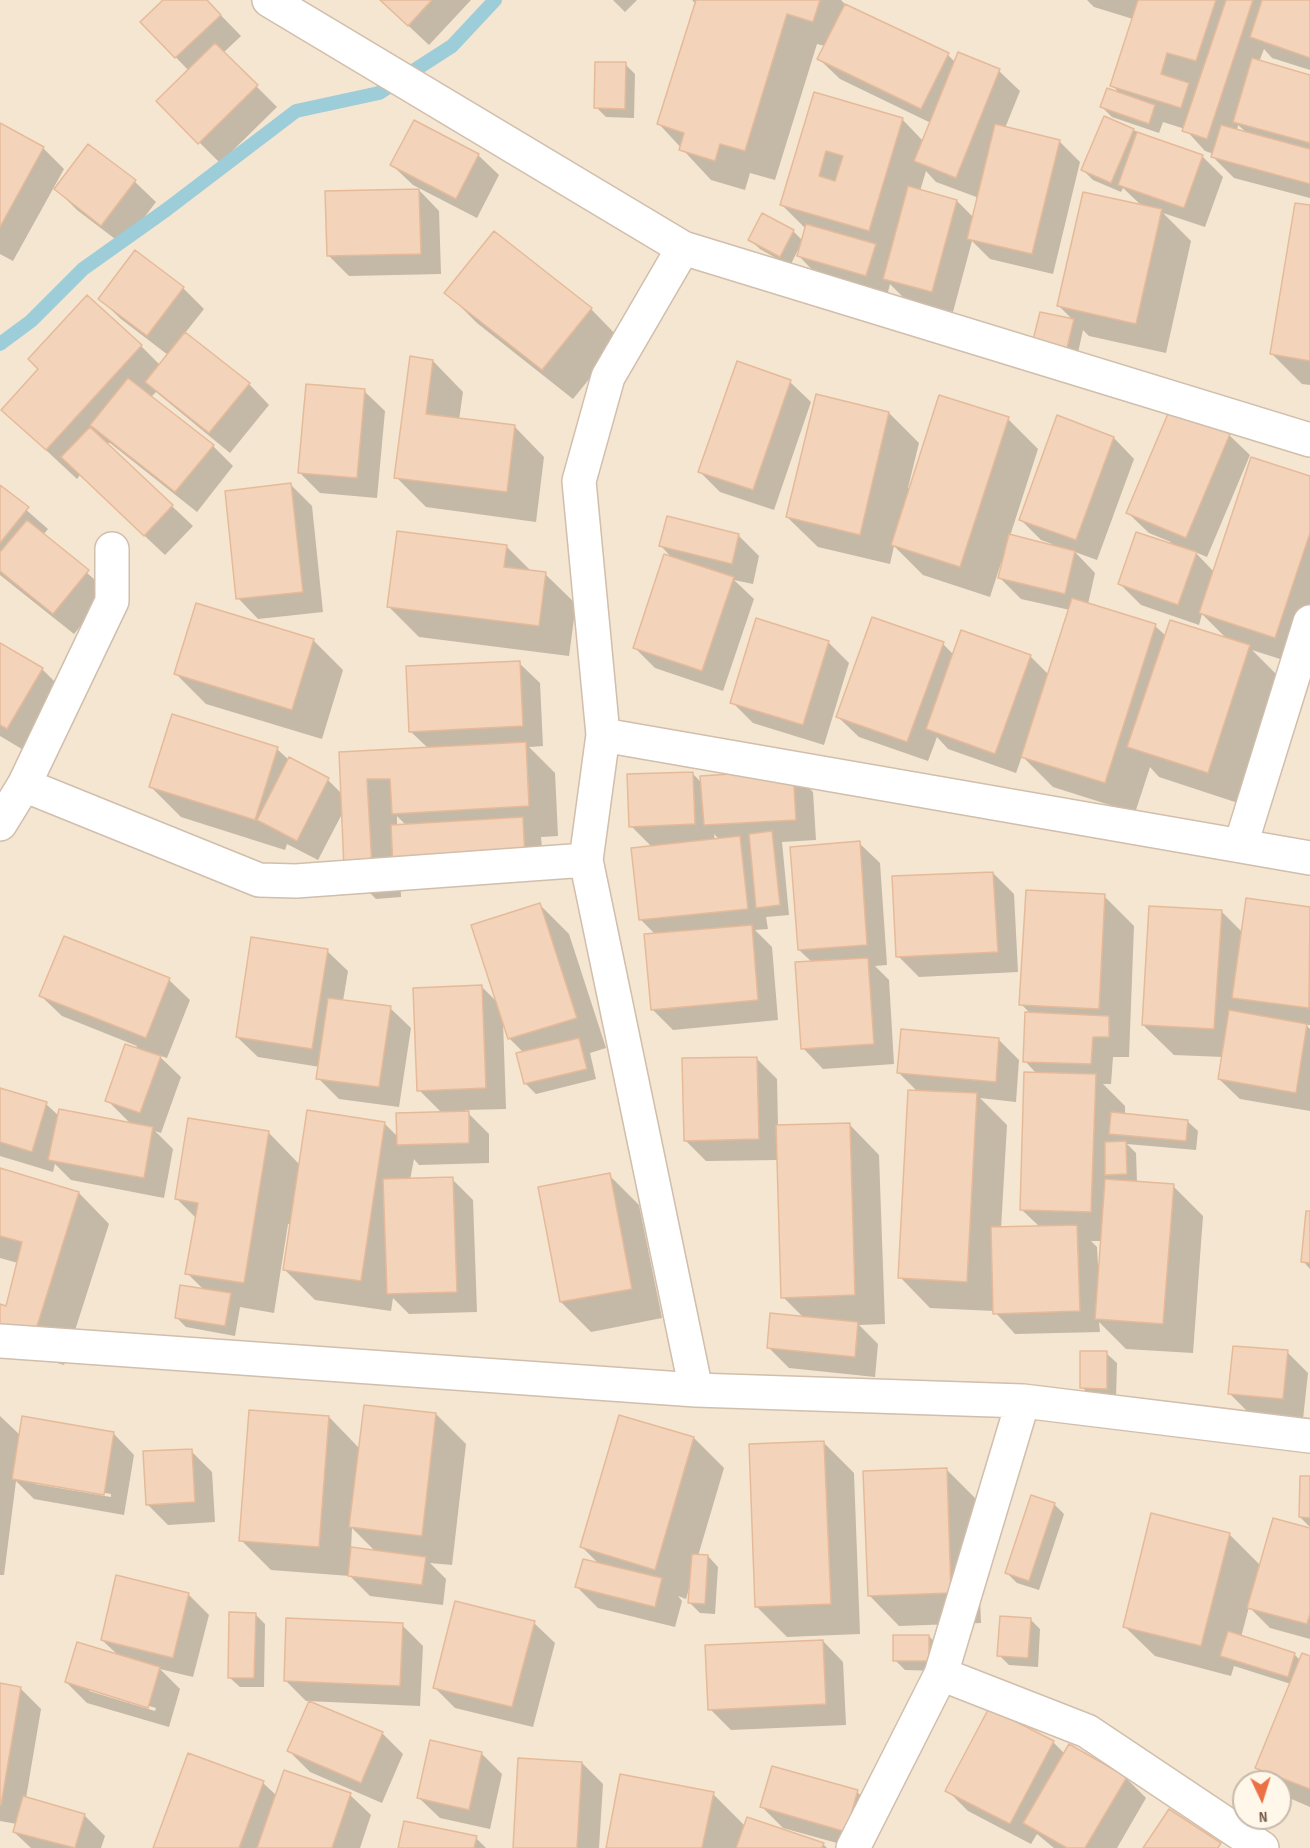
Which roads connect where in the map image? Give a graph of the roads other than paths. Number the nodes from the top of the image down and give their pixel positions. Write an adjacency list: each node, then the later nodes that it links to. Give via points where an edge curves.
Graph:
1 (269, 0): 2 (street)
2 (683, 248): 3 (street); 6 (street, via 608,376 579,481)
3 (1310, 440)
4 (112, 549): 7 (street, via 112,601)
5 (1310, 622): 9 (street)
6 (603, 735): 9 (street); 11 (street)
7 (24, 785): 8 (street); 11 (street, via 259,880 296,881)
8 (0, 824)
9 (1241, 844): 10 (street)
10 (1310, 858)
11 (586, 860): 13 (street)
12 (0, 1341): 13 (street)
13 (696, 1390): 14 (street)
14 (1023, 1401): 15 (street); 16 (street)
15 (1310, 1436)
16 (941, 1674): 17 (street); 18 (street, via 1087,1731)
17 (853, 1848)
18 (1262, 1848)

